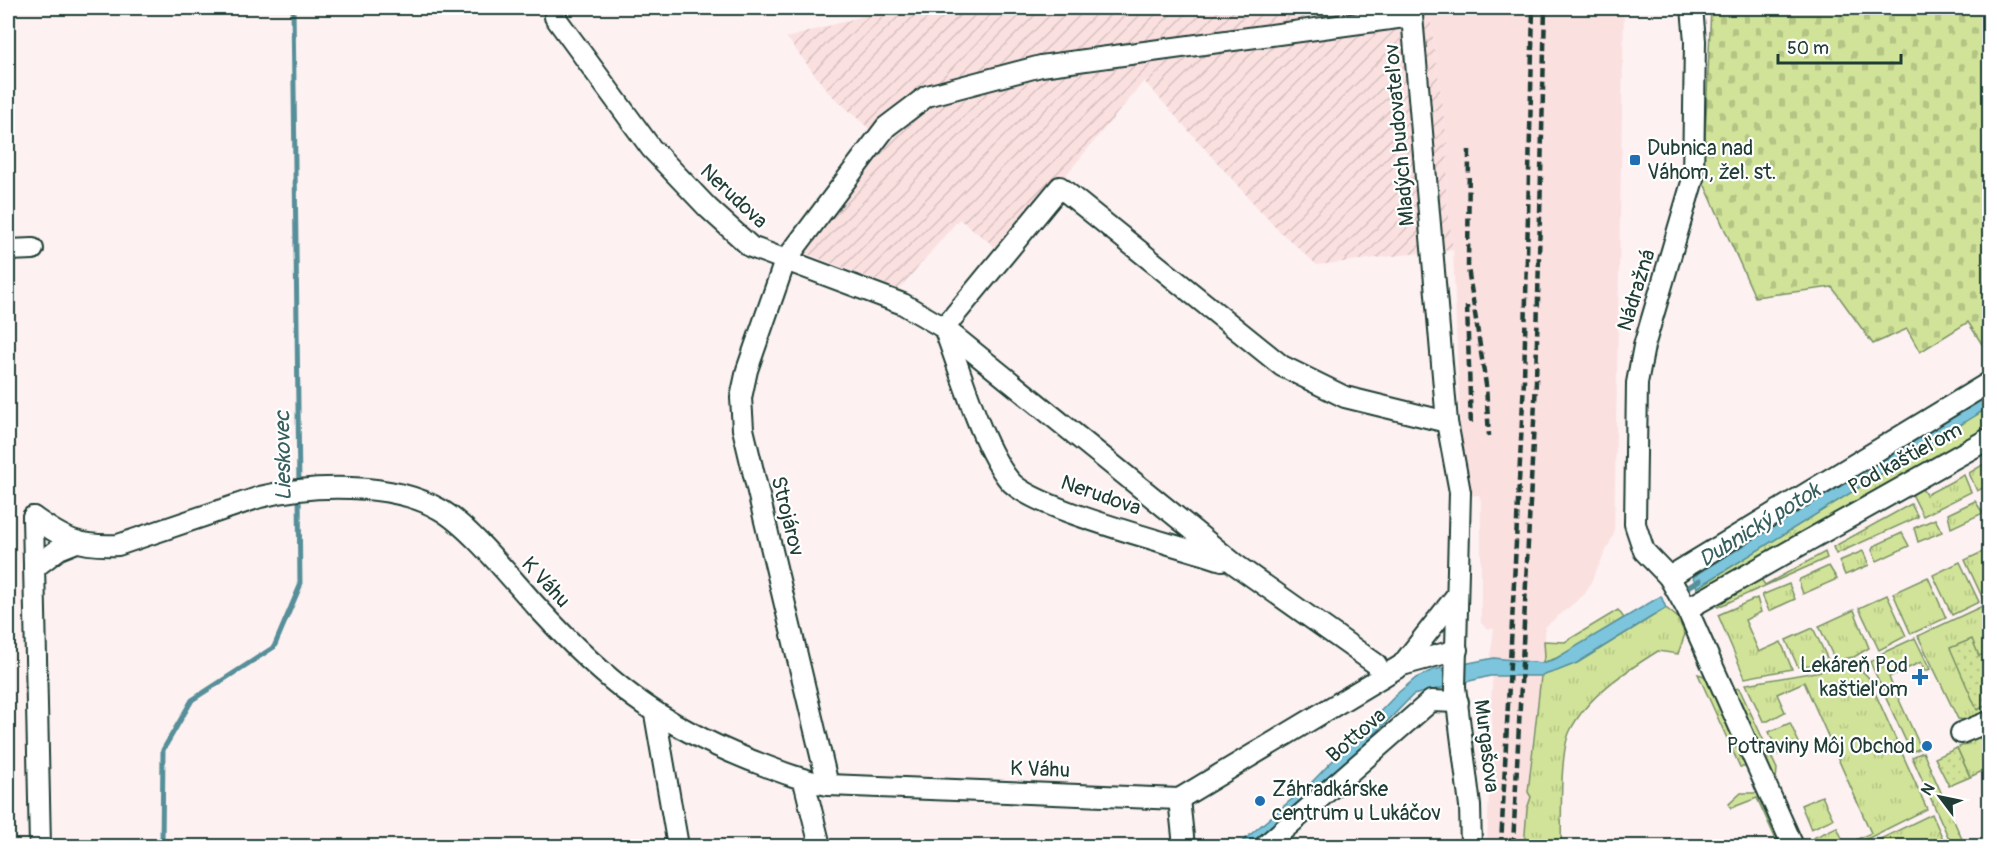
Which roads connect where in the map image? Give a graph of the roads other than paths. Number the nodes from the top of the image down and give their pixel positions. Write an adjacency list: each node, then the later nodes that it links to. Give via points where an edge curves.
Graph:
1 (1692, 8): 13 (street, Nádražná, via 1693,179 1644,346 1637,383 1635,524 1644,551)
2 (555, 17): 5 (street, Nerudova, via 651,148 751,247)
3 (33, 249): 4 (street)
4 (8, 250)
5 (785, 261): 6 (street, Nerudova, via 903,304); 8 (street, Mladých budovateľov, via 886,127 927,96 1041,66 1412,16); 23 (street, Strojárov, via 747,370 741,398 743,429)
6 (944, 328): 8 (street, via 1060,187 1282,366 1345,397); 11 (street, Nerudova); 11 (street, Nerudova, via 992,455 1010,482 1054,507)
7 (1989, 382): 13 (street)
8 (1447, 422): 14 (street, Mladých budovateľov, via 1460,492)
9 (1989, 438): 13 (street, Pod kaštieľom)
10 (74, 543): 12 (street); 12 (street, via 33,517); 19 (street, K Váhu, via 118,544 284,491 360,489 397,494 427,503 452,517 568,642)
11 (1236, 565): 17 (street, Nerudova, via 1376,664)
12 (34, 568): 26 (street)
13 (1678, 593): 31 (street)
14 (1457, 595): 15 (street, Mladých budovateľov); 16 (street)
15 (1456, 656): 16 (street); 18 (street, Murgašova)
16 (1402, 665): 17 (street)
17 (1383, 676): 24 (street)
18 (1456, 694): 29 (street, Bottova, via 1431,701); 30 (street, Murgašova)
19 (655, 714): 22 (street, K Váhu, via 718,747); 27 (street)
20 (1989, 721): 21 (street)
21 (1961, 733)
22 (804, 781): 23 (street, K Váhu); 28 (street)
23 (828, 785): 24 (street, K Váhu)
24 (1179, 799): 25 (street)
25 (1184, 841)
26 (40, 846)
27 (678, 846)
28 (820, 846)
29 (1265, 846)
30 (1471, 846)
31 (1793, 846)

